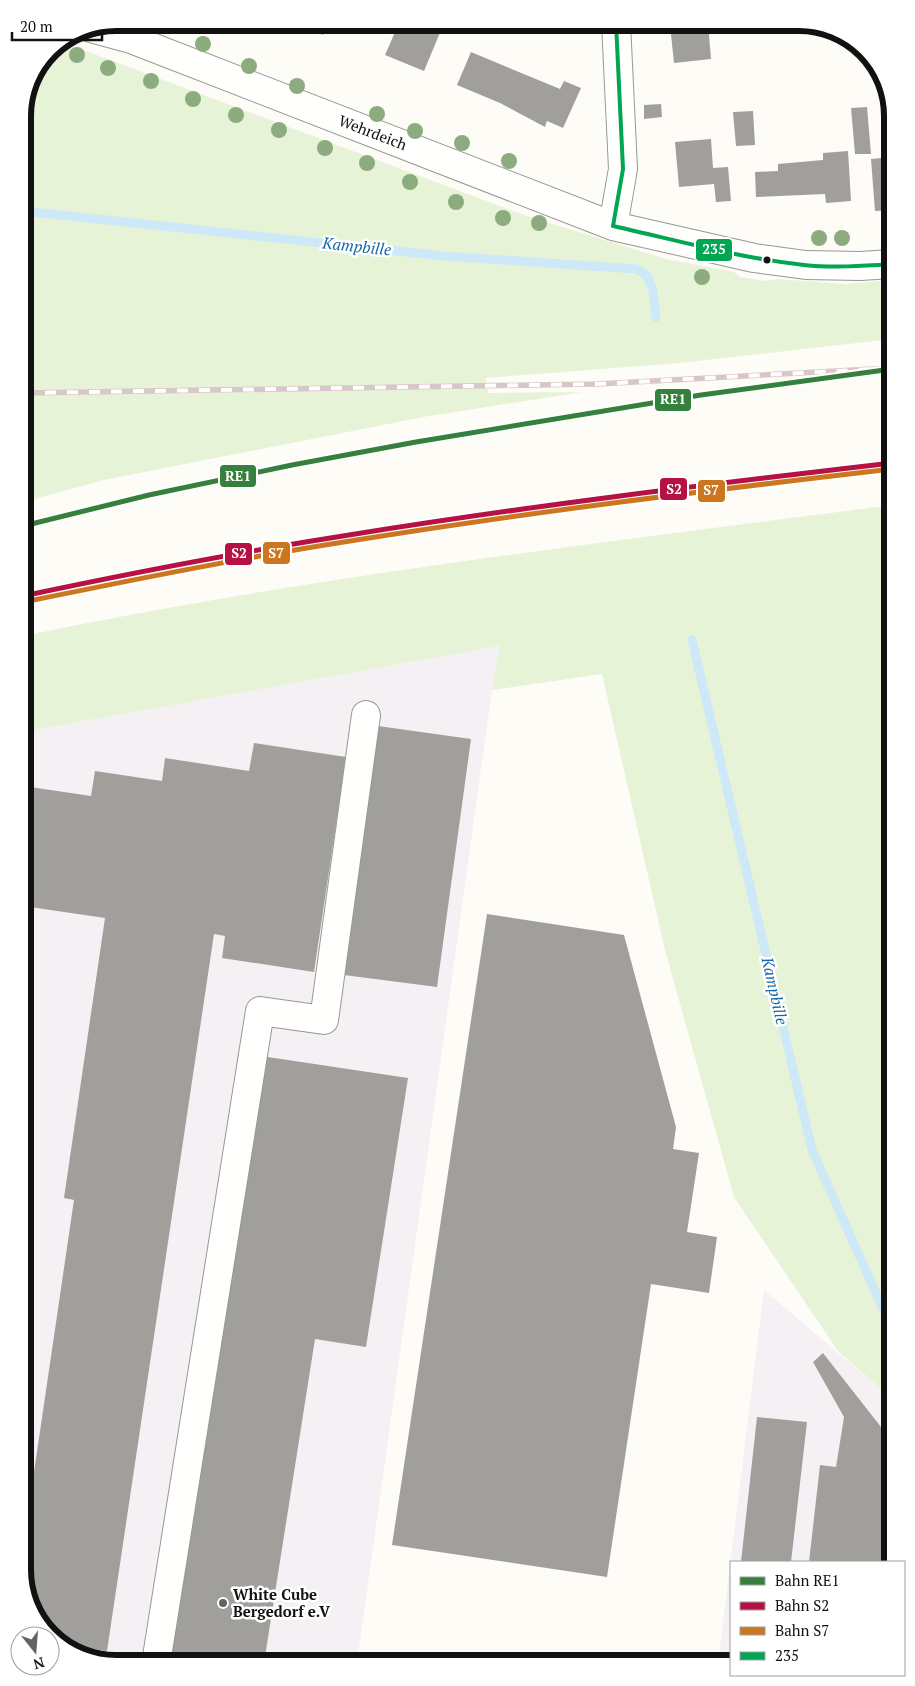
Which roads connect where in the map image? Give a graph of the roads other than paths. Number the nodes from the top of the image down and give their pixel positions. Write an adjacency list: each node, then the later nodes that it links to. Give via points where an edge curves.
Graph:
1 (616, 31): 3 (street, via 623,168)
2 (106, 32): 3 (street, Wehrdeich, via 141,42)
3 (613, 226): 4 (street, Wehrdeich, via 754,258 806,265)
4 (884, 264)
5 (366, 715): 6 (street, via 324,1020 260,1011)
6 (157, 1655)

